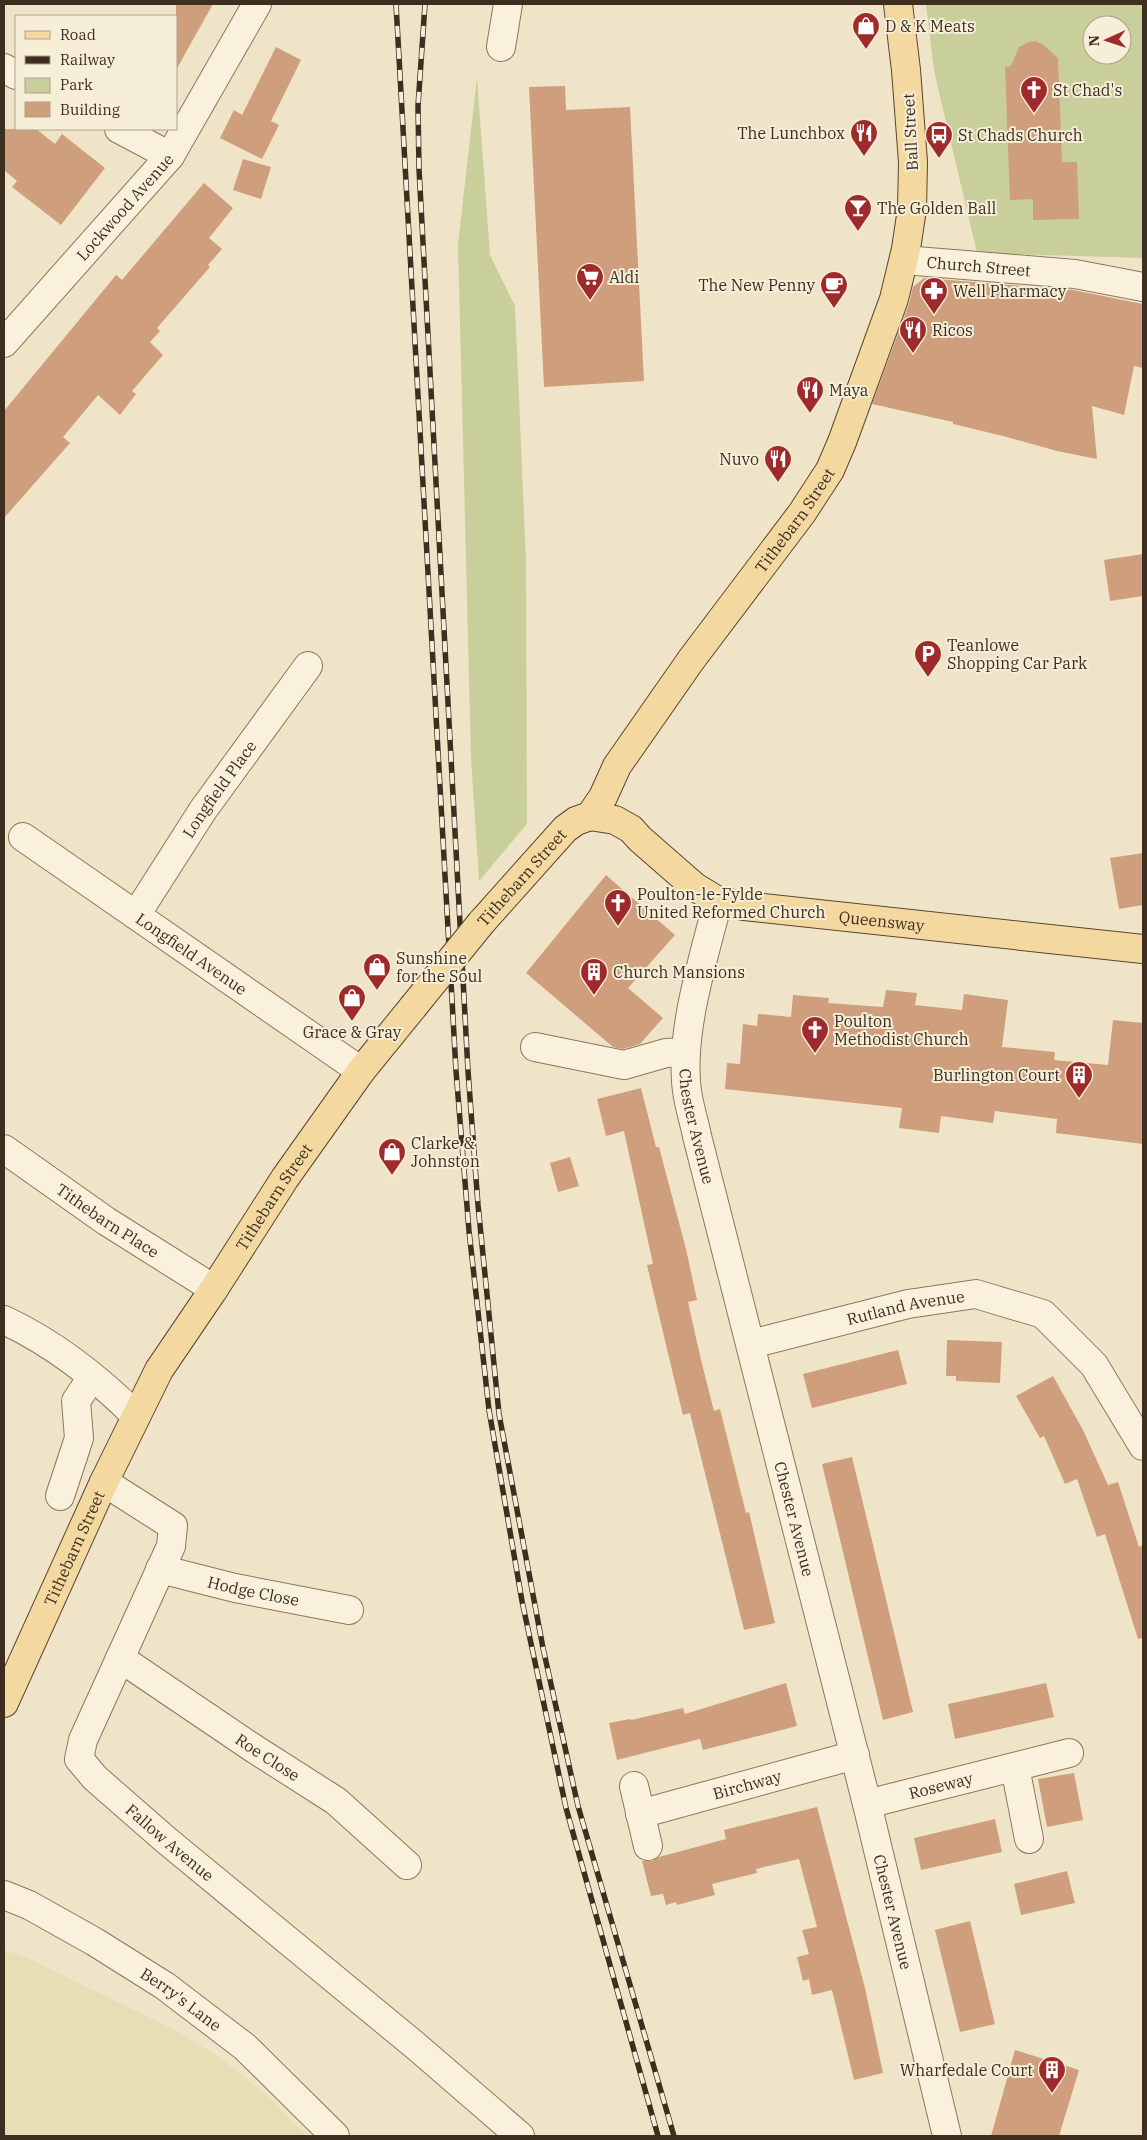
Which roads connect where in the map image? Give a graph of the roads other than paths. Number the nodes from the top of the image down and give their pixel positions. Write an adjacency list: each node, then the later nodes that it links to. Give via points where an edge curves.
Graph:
1 (257, 4): 8 (street, Lockwood Avenue)
2 (508, 4): 4 (street)
3 (898, 4): 9 (main road, Ball Street, via 913,162 912,210)
4 (501, 47)
5 (4, 68): 6 (street)
6 (15, 74)
7 (121, 130): 8 (street)
8 (170, 156): 11 (street, Lockwood Avenue)
9 (904, 260): 10 (street, Church Street, via 1075,274); 13 (main road, Tithebarn Street, via 890,312 830,470)
10 (1143, 287)
11 (4, 343)
12 (308, 666): 18 (street, Longfield Place, via 203,810)
13 (630, 750): 14 (main road, Tithebarn Street, via 617,766); 15 (main road, Tithebarn Street, via 623,797)
14 (590, 816): 15 (main road, Queensway, via 614,820); 22 (main road, Tithebarn Street, bridge, via 565,829 481,923)
15 (631, 829): 17 (main road, Queensway, via 695,887)
16 (23, 837): 18 (street, Longfield Avenue)
17 (718, 901): 19 (main road, Queensway); 21 (street, Chester Avenue, via 690,1020)
18 (136, 915): 22 (street, Longfield Avenue)
19 (1143, 949)
20 (535, 1047): 21 (street, via 624,1065 666,1053)
21 (686, 1052): 26 (street, Chester Avenue, via 687,1090 697,1136)
22 (361, 1071): 24 (main road, Tithebarn Street, via 285,1178)
23 (4, 1149): 24 (street, Tithebarn Place, via 106,1221)
24 (214, 1289): 28 (main road, Tithebarn Street, via 158,1370)
25 (4, 1320): 27 (street, via 28,1331)
26 (751, 1344): 29 (street, Rutland Avenue, via 908,1304 976,1294 1043,1314 1094,1364); 37 (street, Chester Avenue)
27 (92, 1377): 28 (street); 31 (street, via 76,1401 79,1438)
28 (136, 1416): 30 (main road, Tithebarn Street)
29 (1140, 1431)
30 (104, 1482): 32 (street, Fallow Avenue, via 173,1526 171,1546); 35 (main road, Tithebarn Street)
31 (60, 1496)
32 (160, 1569): 33 (street, Hodge Close, via 235,1588); 34 (street, Fallow Avenue)
33 (348, 1610)
34 (120, 1658): 44 (street, Roe Close, via 336,1801); 47 (street, Fallow Avenue, via 82,1740 79,1759 95,1778 166,1840 418,2047)
35 (4, 1703)
36 (1069, 1753): 38 (street, Roseway)
37 (855, 1755): 40 (street, Chester Avenue); 41 (street, Birchway)
38 (1015, 1767): 40 (street, Roseway); 42 (street)
39 (634, 1786): 41 (street)
40 (868, 1804): 48 (street, Chester Avenue)
41 (640, 1814): 43 (street)
42 (1030, 1839)
43 (648, 1846)
44 (408, 1865)
45 (4, 1895): 46 (street, Berry's Lane, via 94,1942 165,1986 245,2047)
46 (335, 2136)
47 (520, 2136)
48 (947, 2136)

